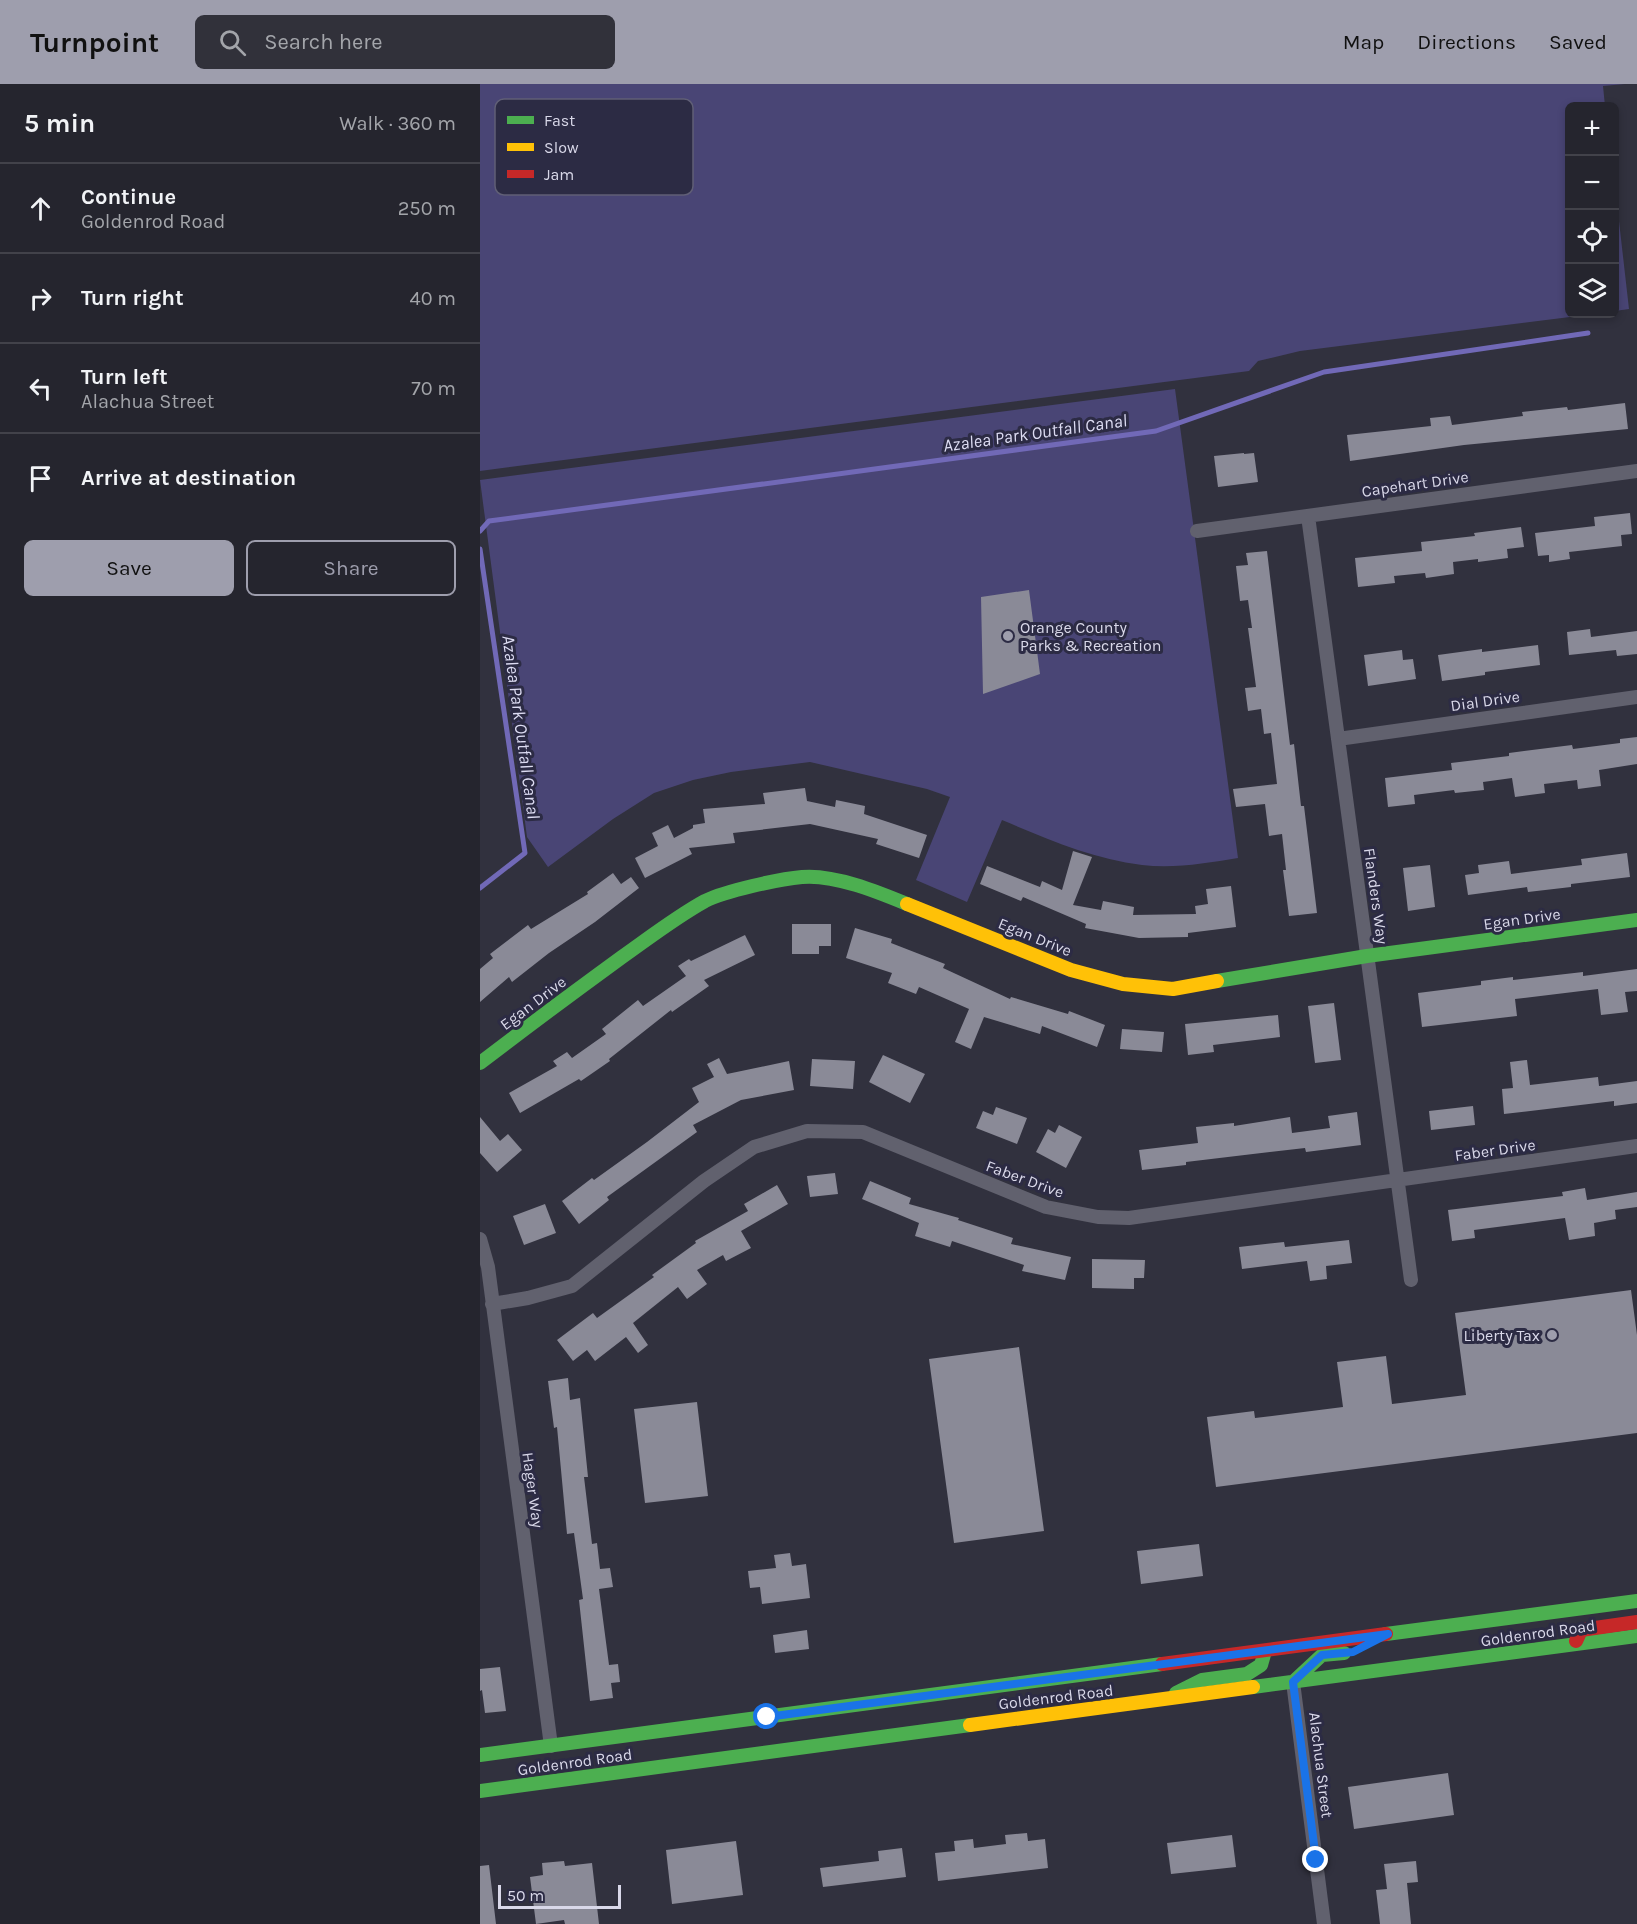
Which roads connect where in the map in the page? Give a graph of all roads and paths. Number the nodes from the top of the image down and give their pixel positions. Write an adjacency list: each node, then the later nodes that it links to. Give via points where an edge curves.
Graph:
1 (1637, 471): 2 (street, Capehart Drive)
2 (1308, 516): 3 (street, Capehart Drive); 5 (street, Flanders Way)
3 (1197, 531)
4 (1637, 697): 5 (street, Dial Drive)
5 (1338, 739): 7 (street, Flanders Way)
6 (1637, 920): 7 (main road, Egan Drive)
7 (1367, 956): 8 (main road, Egan Drive, via 1173,988 1123,984 1071,970 868,888 804,878 755,886 707,900); 10 (street, Flanders Way)
8 (480, 1063)
9 (1637, 1146): 10 (street, Faber Drive)
10 (1397, 1180): 12 (street, Flanders Way); 13 (street, Faber Drive, via 1129,1218 1098,1217 1046,1207 863,1132 807,1131 754,1147 704,1181 572,1286)
11 (480, 1239): 13 (street, Hager Way)
12 (1411, 1280)
13 (492, 1304): 22 (street, Hager Way)
14 (1637, 1601): 16 (main road, Goldenrod Road)
15 (1637, 1622): 18 (main road, via 1581,1630)
16 (1388, 1634): 19 (main road, Goldenrod Road); 20 (main road, via 1353,1652 1322,1655)
17 (1637, 1636): 18 (main road, Goldenrod Road)
18 (1575, 1644): 20 (main road, Goldenrod Road)
19 (1265, 1651): 21 (main road, via 1261,1665 1247,1674 1202,1680); 22 (main road, Goldenrod Road)
20 (1293, 1682): 21 (main road, Goldenrod Road); 25 (street, Alachua Street)
21 (1163, 1700): 24 (main road, Goldenrod Road)
22 (551, 1746): 23 (main road, Goldenrod Road)
23 (480, 1755)
24 (480, 1791)
25 (1324, 1924)

